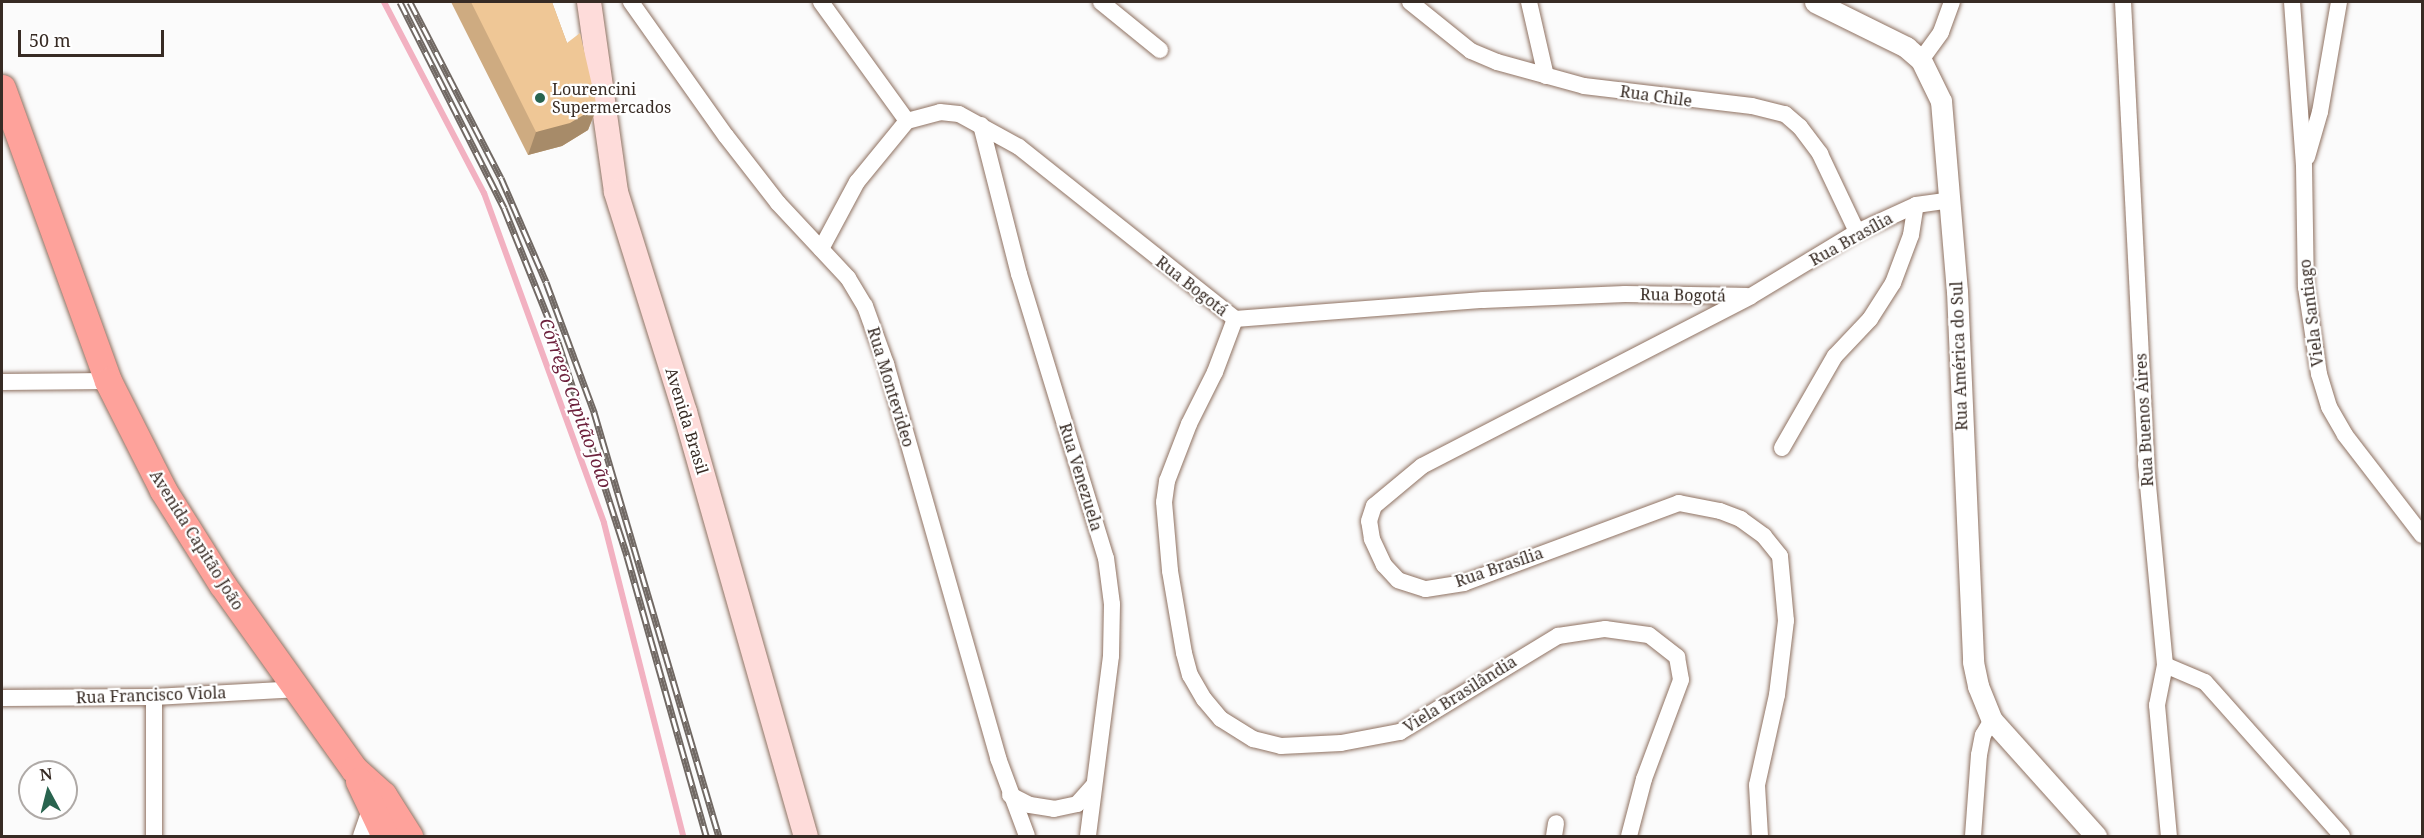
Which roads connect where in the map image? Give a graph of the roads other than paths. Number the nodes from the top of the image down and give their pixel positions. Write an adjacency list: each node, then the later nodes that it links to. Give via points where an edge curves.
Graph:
1 (589, 2): 41 (main road, Avenida Brasil, via 616,192 685,412)
2 (631, 2): 22 (street, Rua Montevideo, via 726,136 778,203)
3 (821, 2): 16 (street)
4 (1101, 2): 12 (street)
5 (1410, 2): 14 (street, Rua Chile, via 1471,51)
6 (1529, 2): 14 (street)
7 (1815, 2): 13 (street, via 1890,38)
8 (1952, 2): 13 (street, via 1941,32)
9 (2123, 2): 29 (street, Rua Buenos Aires, via 2146,464)
10 (2292, 2): 18 (street, Viela Santiago)
11 (2339, 2): 18 (street, Viela Santiago, via 2320,112)
12 (1160, 50)
13 (1921, 60): 19 (street, Rua América do Sul, via 1941,100)
14 (1546, 76): 21 (street, Rua Chile, via 1584,86 1752,106 1785,114 1820,154)
15 (2, 88): 25 (highway, Avenida Capitão João)
16 (907, 121): 17 (street, Rua Bogotá, via 940,112 959,114); 22 (street, via 857,182)
17 (981, 125): 24 (street, Rua Bogotá, via 1019,147); 34 (street, Rua Venezuela, via 1019,274 1106,558 1112,603 1111,656)
18 (2304, 166): 28 (street, Viela Santiago, via 2306,287 2312,340 2329,407 2373,475)
19 (1951, 200): 20 (street, Rua Brasília); 33 (street, Rua América do Sul, via 1973,663)
20 (1916, 205): 21 (street, Rua Brasília); 27 (street, via 1911,235 1893,283 1870,319 1835,356)
21 (1857, 232): 23 (street, Rua Brasília)
22 (821, 249): 35 (street, Rua Montevideo, via 857,291 882,354)
23 (1751, 296): 24 (street, Rua Bogotá, via 1625,294 1495,299); 45 (street, Rua Brasília, via 1422,466 1385,493 1374,506 1369,521 1384,565 1398,580 1425,589 1464,582 1679,503 1741,519 1764,536 1780,556 1786,621 1777,695 1757,785)
24 (1235, 319): 44 (street, Viela Brasilândia, via 1189,424 1167,481 1164,502 1170,571 1184,653 1190,675 1204,699 1221,719 1253,739 1281,746 1341,743 1400,732 1558,636 1605,629 1649,635 1677,657 1681,680 1644,779)
25 (108, 381): 26 (street); 30 (highway, Avenida Capitão João, via 163,490 222,584)
26 (2, 382)
27 (1782, 448)
28 (2422, 534)
29 (2165, 665): 48 (street, Rua Buenos Aires, via 2157,705); 49 (street, via 2205,682)
30 (300, 689): 31 (street, Rua Francisco Viola); 36 (highway, Avenida Capitão João)
31 (154, 697): 32 (street, Rua Francisco Viola); 37 (street)
32 (2, 698)
33 (1992, 720): 46 (street, via 1983,735 1979,755); 47 (street, Rua América do Sul)
34 (1093, 786): 35 (street, via 1077,804 1054,809 1030,805); 43 (street, Rua Venezuela)
35 (1010, 795): 42 (street, Rua Montevideo)
36 (376, 801): 38 (street); 39 (highway, Avenida Capitão João); 40 (highway, Avenida Capitão João)
37 (154, 837)
38 (361, 837)
39 (385, 837)
40 (409, 837)
41 (806, 837)
42 (1027, 837)
43 (1088, 837)
44 (1629, 837)
45 (1760, 837)
46 (1973, 837)
47 (2096, 837)
48 (2169, 837)
49 (2342, 837)

